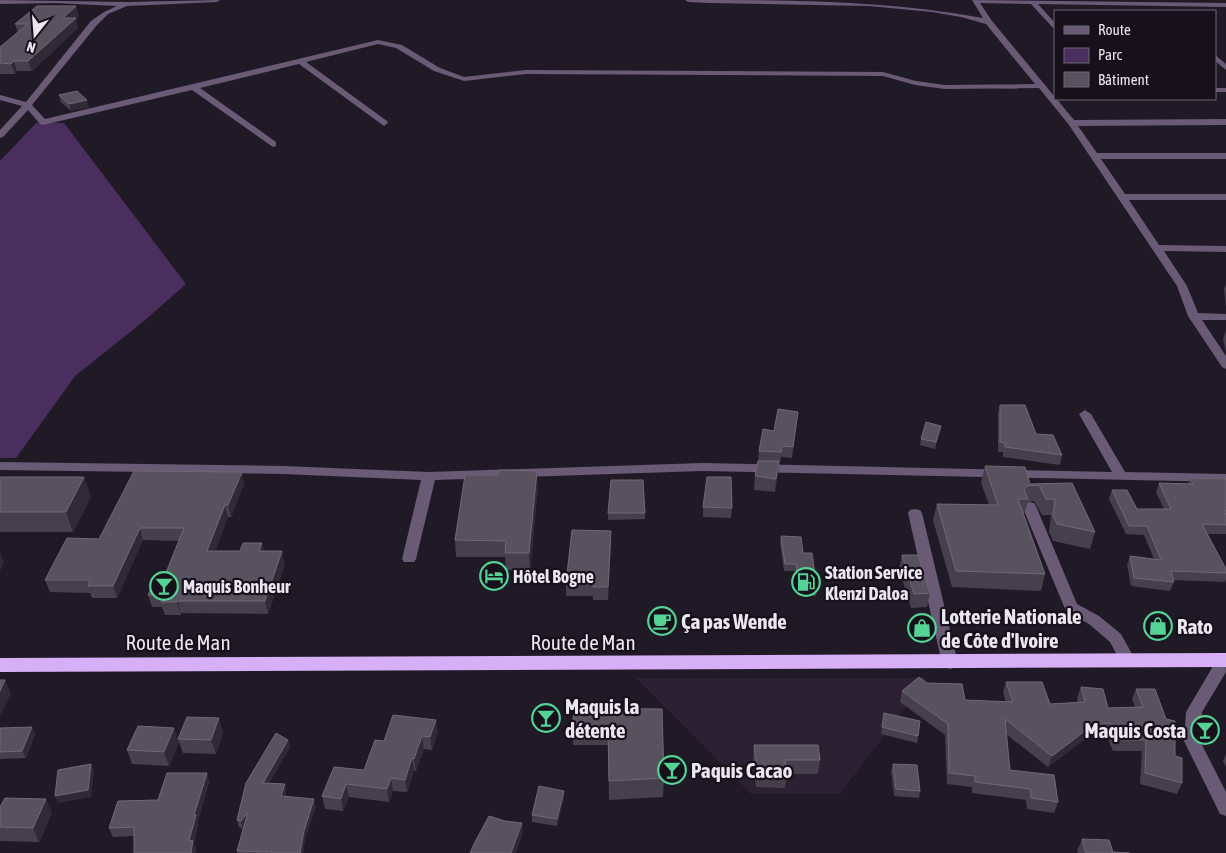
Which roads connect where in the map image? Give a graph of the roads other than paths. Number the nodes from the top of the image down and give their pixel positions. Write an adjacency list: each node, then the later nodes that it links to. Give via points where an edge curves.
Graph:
1 (55, 0): 5 (street); 9 (street)
2 (217, 0): 9 (street)
3 (688, 0): 12 (street, via 886,3 946,9)
4 (975, 1): 6 (street); 12 (street)
5 (0, 2)
6 (1033, 2): 7 (street); 13 (street)
7 (1082, 2): 8 (street); 11 (street)
8 (1160, 2): 10 (street)
9 (127, 4): 21 (street, via 106,13 94,23)
10 (1226, 5)
11 (1090, 10)
12 (989, 22): 18 (street)
13 (1054, 27)
14 (1216, 58): 16 (street)
15 (300, 61): 17 (street); 18 (street, via 369,43 385,42 402,47 443,73 466,79 536,72 883,74 945,87); 23 (street)
16 (1226, 68)
17 (193, 87): 21 (street, via 43,122); 26 (street)
18 (1048, 89)
19 (0, 97): 21 (street)
20 (1056, 100): 24 (street)
21 (28, 105): 25 (street)
22 (1226, 122): 24 (street)
23 (384, 123)
24 (1072, 123): 27 (street)
25 (0, 136)
26 (273, 144)
27 (1095, 156): 28 (street); 29 (street)
28 (1226, 156)
29 (1122, 197): 30 (street); 31 (street)
30 (1226, 198)
31 (1157, 248): 32 (street); 33 (street, via 1182,286)
32 (1226, 249)
33 (1194, 316): 34 (street); 35 (street)
34 (1226, 317)
35 (1226, 365)
36 (1085, 414): 39 (street)
37 (0, 466): 38 (street, via 283,470)
38 (429, 476): 39 (street, via 722,467); 43 (street)
39 (1121, 476): 40 (street)
40 (1226, 478)
41 (1029, 506): 45 (street, via 1071,608 1094,620 1116,638)
42 (915, 513): 46 (street)
43 (409, 559)
44 (1226, 660): 45 (highway, Route de Man); 48 (street, via 1194,712 1192,741)
45 (1128, 662): 46 (highway, Route de Man)
46 (950, 663): 47 (highway, Route de Man)
47 (0, 664)
48 (1226, 809)

